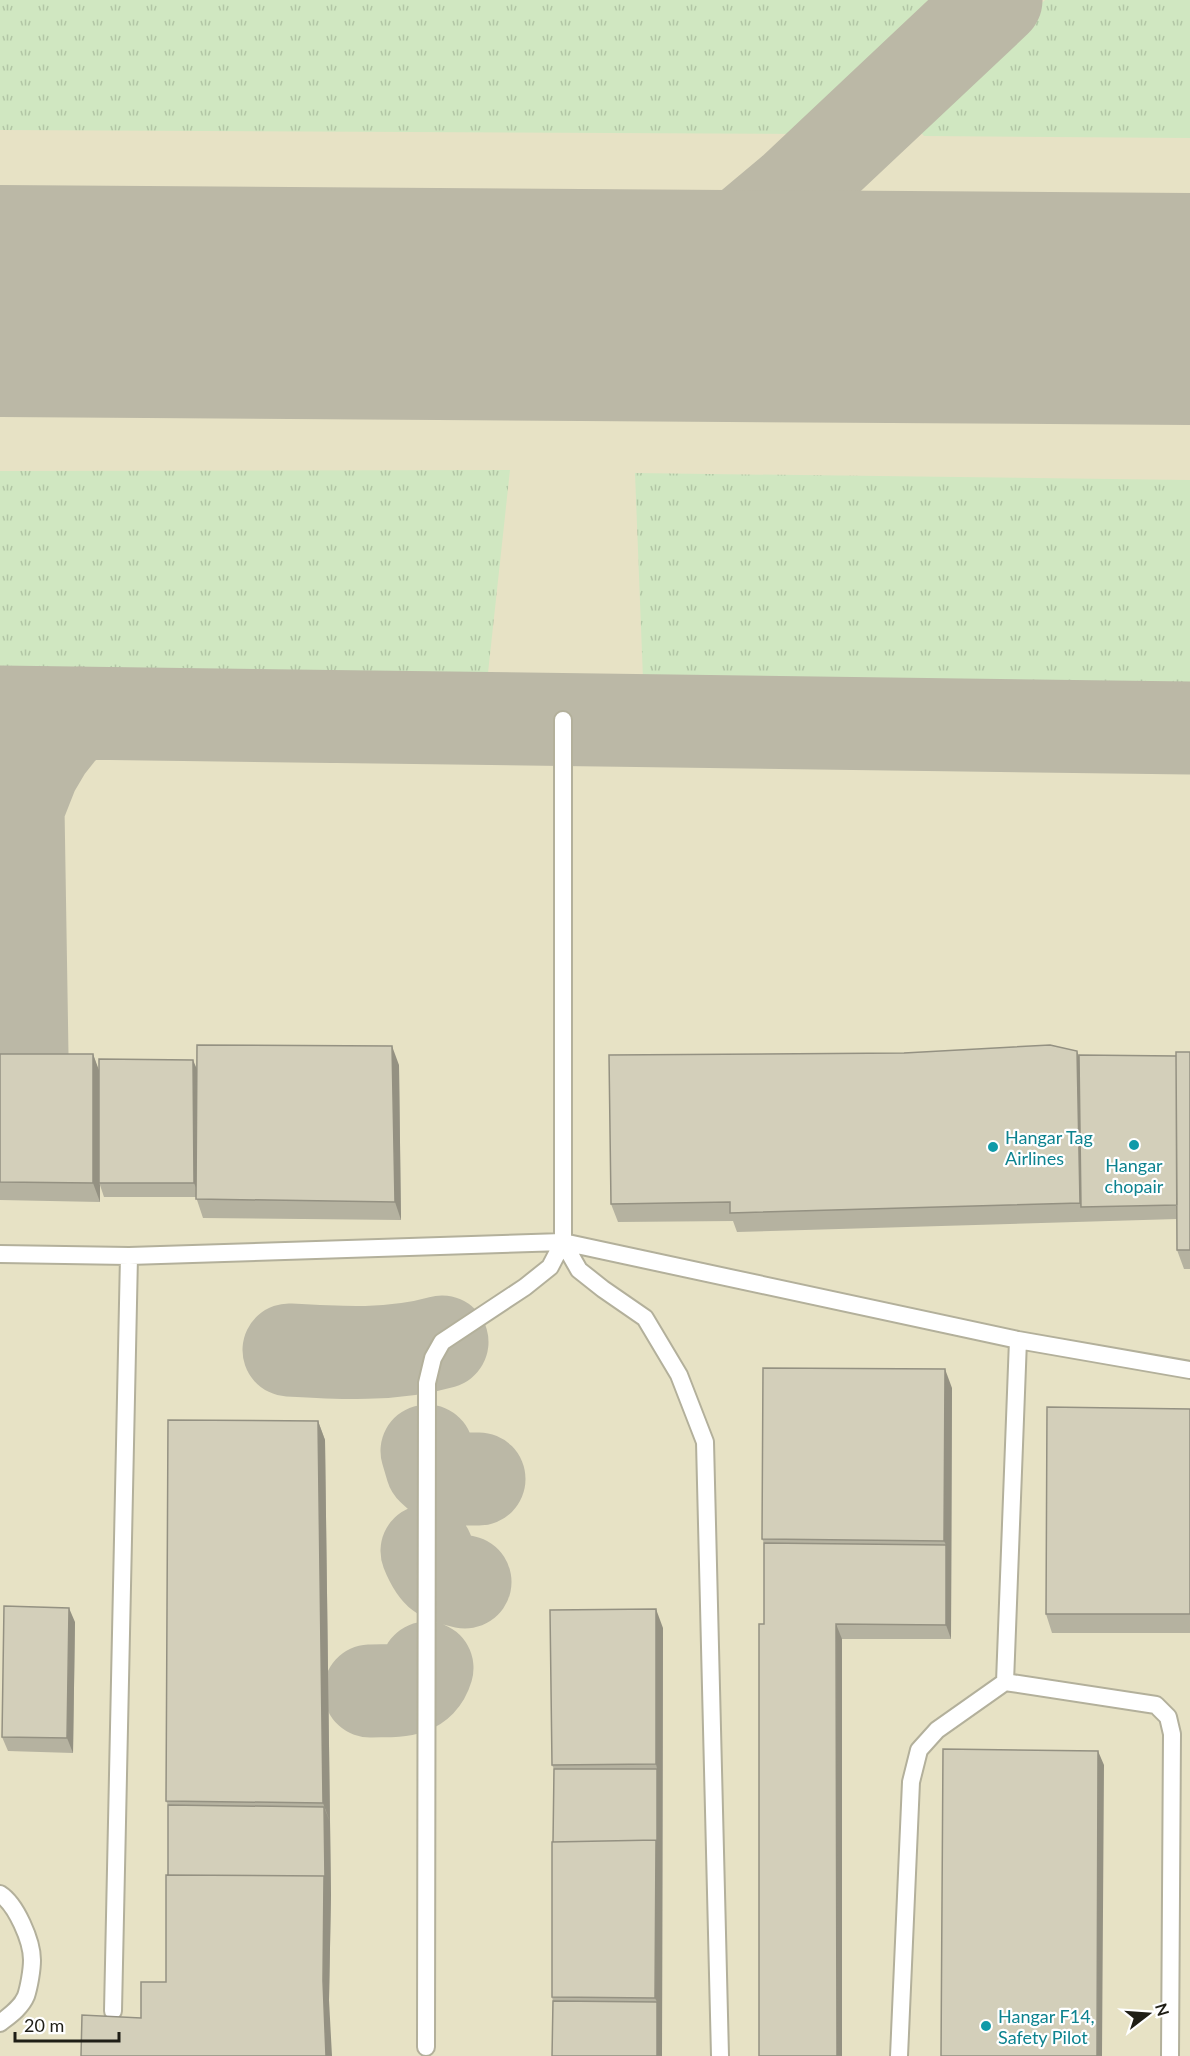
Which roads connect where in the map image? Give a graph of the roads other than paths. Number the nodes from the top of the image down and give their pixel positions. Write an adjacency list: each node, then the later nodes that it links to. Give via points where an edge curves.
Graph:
1 (563, 720): 2 (lane)
2 (563, 1242): 4 (lane); 5 (lane); 11 (lane, via 549,1267 525,1287 442,1342 427,1383); 12 (lane, via 579,1270 645,1318 679,1375 705,1442)
3 (0, 1254): 4 (lane)
4 (129, 1256): 9 (lane)
5 (1018, 1340): 6 (lane); 7 (lane)
6 (1190, 1370)
7 (1005, 1682): 13 (lane, via 937,1730 919,1750 911,1782); 14 (lane, via 1156,1705 1168,1717 1172,1734)
8 (0, 1894): 10 (lane, via 8,1899 26,1931 32,1959 26,1997)
9 (113, 2011)
10 (0, 2023)
11 (426, 2048)
12 (720, 2056)
13 (899, 2056)
14 (1170, 2056)

